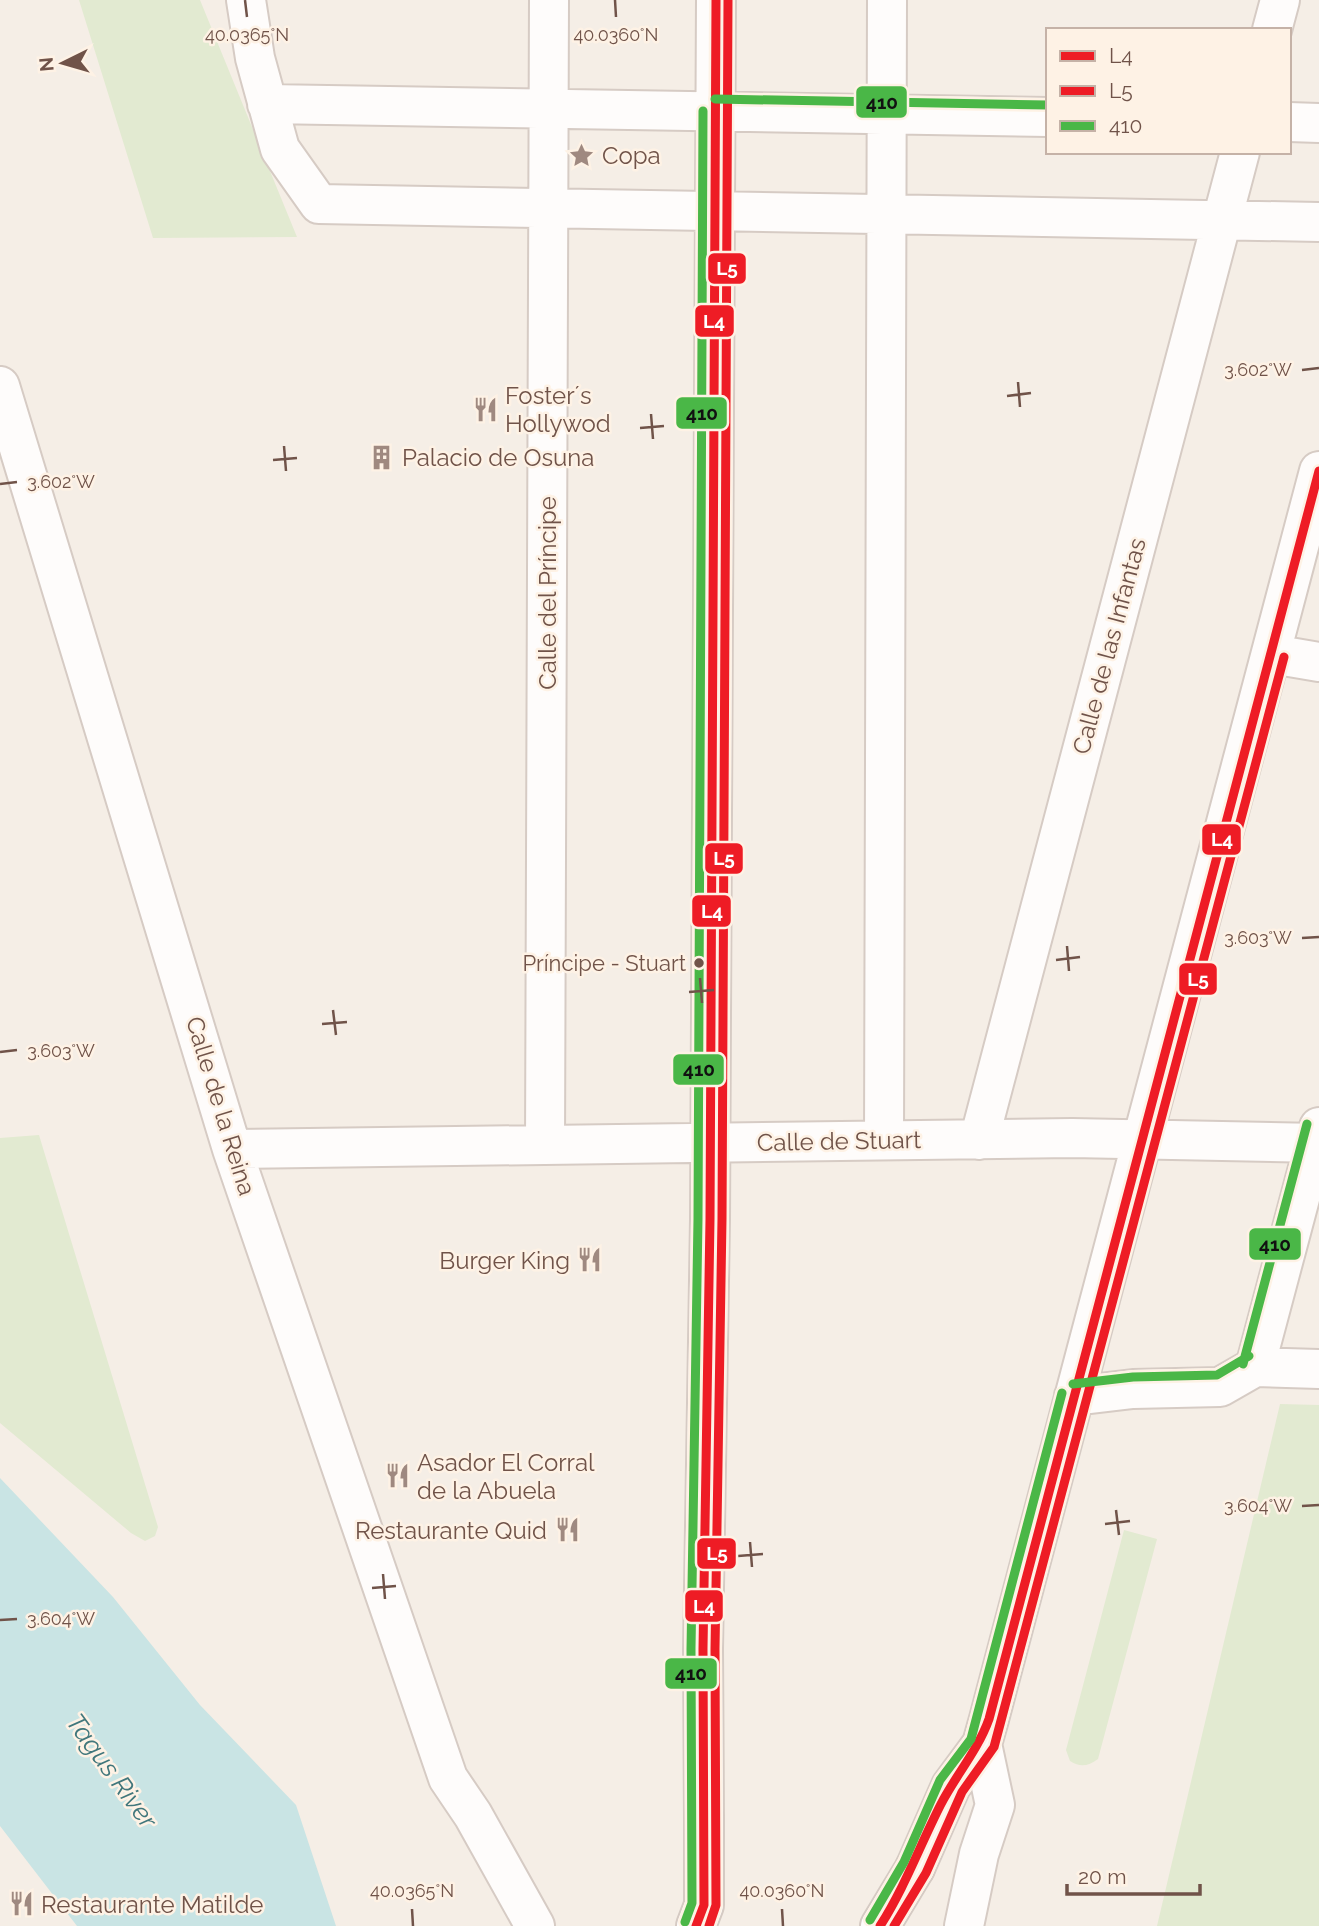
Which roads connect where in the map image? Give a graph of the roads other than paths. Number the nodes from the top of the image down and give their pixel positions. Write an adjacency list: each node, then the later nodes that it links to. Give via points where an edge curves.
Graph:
1 (246, 0): 7 (street)
2 (550, 0): 8 (street, Calle del Príncipe)
3 (716, 0): 9 (street)
4 (887, 0): 10 (street)
5 (1280, 0): 6 (street)
6 (1273, 28)
7 (267, 104): 8 (street); 15 (street, via 280,149 319,204)
8 (549, 107): 9 (street); 15 (street, Calle del Príncipe)
9 (715, 111): 10 (street); 16 (street)
10 (887, 114): 11 (street); 17 (street)
11 (1046, 117)
12 (1291, 122): 13 (street)
13 (1319, 123)
14 (1239, 154): 18 (street, Calle de las Infantas)
15 (548, 208): 16 (street); 29 (street, Calle del Príncipe)
16 (715, 210): 17 (street); 28 (street)
17 (887, 214): 18 (street); 25 (street)
18 (1222, 219): 19 (street); 26 (street, Calle de las Infantas)
19 (1319, 222)
20 (0, 386): 30 (street, Calle de la Reina)
21 (1319, 471): 22 (street)
22 (1272, 654): 23 (street); 27 (street)
23 (1319, 662)
24 (1317, 1138): 27 (street, Calle de Stuart); 31 (street)
25 (884, 1140): 26 (street, Calle de Stuart); 28 (street, Calle de Stuart)
26 (979, 1140): 27 (street, Calle de Stuart)
27 (1142, 1140): 33 (street)
28 (709, 1143): 29 (street, Calle de Stuart); 35 (street)
29 (545, 1144): 30 (street, Calle de Stuart)
30 (232, 1149): 36 (street, Calle de la Reina, via 448,1778)
31 (1255, 1367): 32 (street); 33 (street, via 1220,1387)
32 (1319, 1369)
33 (1074, 1396): 34 (street)
34 (985, 1731): 37 (street, via 951,1786 915,1868); 38 (street, via 995,1805)
35 (703, 1919)
36 (535, 1926)
37 (880, 1926)
38 (964, 1926)

